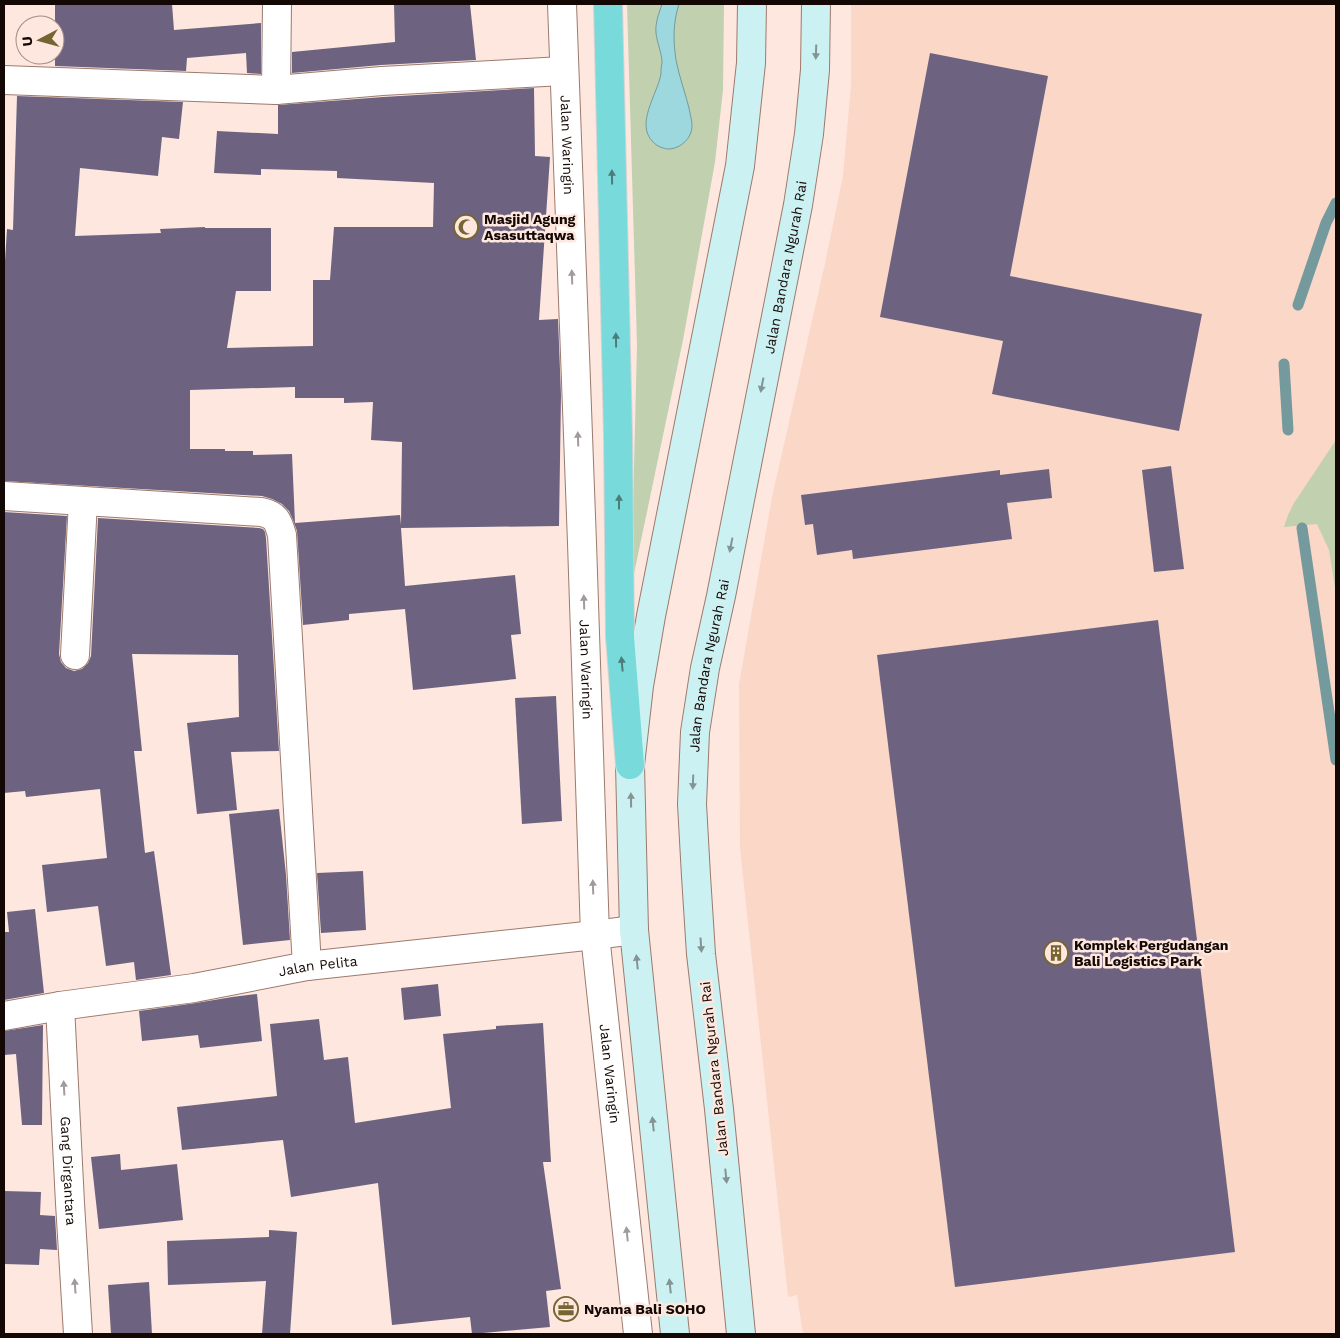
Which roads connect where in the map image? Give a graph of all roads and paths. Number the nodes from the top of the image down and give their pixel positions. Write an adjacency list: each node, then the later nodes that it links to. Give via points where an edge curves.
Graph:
1 (277, 4): 8 (street)
2 (562, 4): 6 (street, Jalan Waringin)
3 (608, 4): 11 (highway, one-way to 3)
4 (752, 4): 14 (main road, via 751,63 740,166 651,616)
5 (816, 4): 23 (main road, Jalan Bandara Ngurah Rai, one-way to 23, via 815,70 798,205 695,732 692,804 699,924)
6 (564, 70): 8 (street); 12 (street, Jalan Waringin, one-way to 6)
7 (4, 80): 8 (street)
8 (276, 90)
9 (4, 496): 10 (street)
10 (83, 502): 13 (street); 17 (street, via 261,512 276,518 282,535)
11 (620, 637): 12 (street); 14 (highway, one-way to 11)
12 (585, 640): 16 (street, Jalan Waringin, one-way to 12)
13 (75, 655)
14 (630, 765): 15 (main road, one-way to 14)
15 (634, 930): 16 (street, Jalan Pelita); 22 (main road, one-way to 15)
16 (594, 935): 17 (street, Jalan Pelita); 21 (street, Jalan Waringin, one-way to 16)
17 (307, 966): 18 (street, Jalan Pelita, via 194,988)
18 (60, 1006): 19 (street, Jalan Pelita); 20 (street, Gang Dirgantara, one-way to 18)
19 (4, 1016)
20 (78, 1334)
21 (634, 1334)
22 (674, 1334)
23 (741, 1334)

